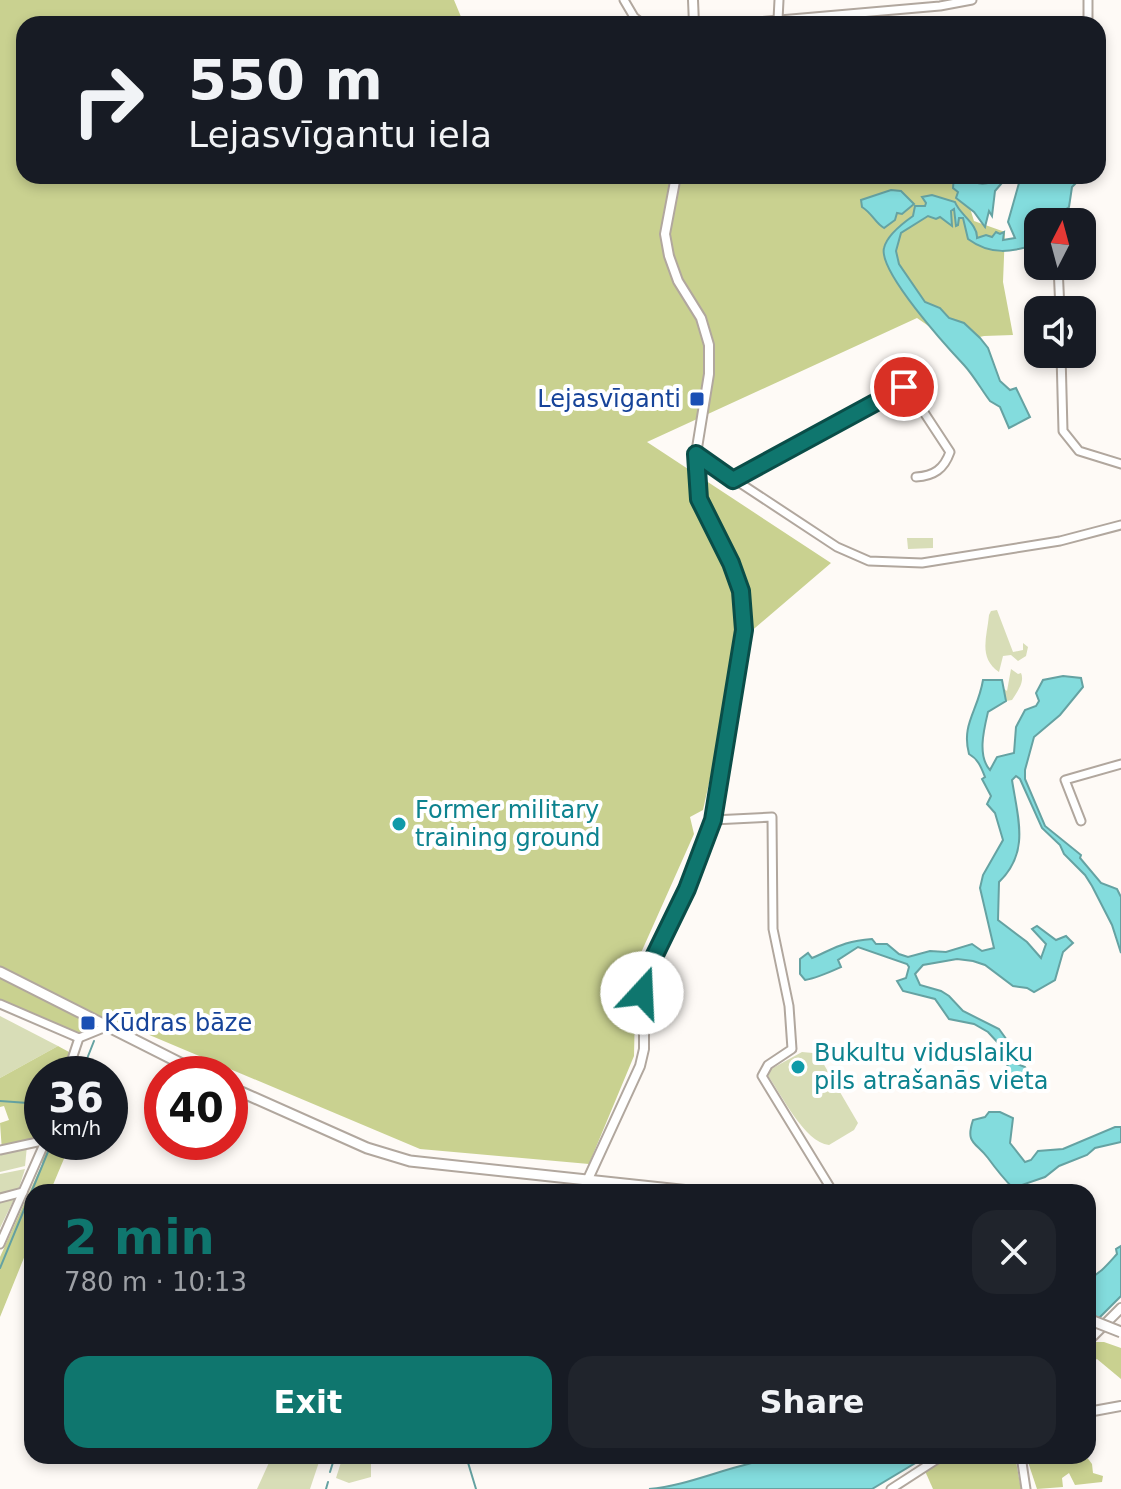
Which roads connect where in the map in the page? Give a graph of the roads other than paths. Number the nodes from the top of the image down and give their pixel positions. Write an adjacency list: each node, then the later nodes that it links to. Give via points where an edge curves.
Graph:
1 (972, 0): 2 (street)
2 (940, 3): 3 (street)
3 (816, 16)
4 (674, 184): 6 (street, via 665,234 669,256 709,345)
5 (1061, 368): 7 (street, via 1063,431 1079,451)
6 (696, 454): 9 (street); 12 (street, via 699,499 731,563 744,611)
7 (1121, 464)
8 (916, 477): 9 (street, via 932,476 950,452 904,387)
9 (733, 480): 10 (street, via 837,547 869,561 922,563 1060,541)
10 (1121, 525)
11 (1121, 764): 13 (street, via 1065,780)
12 (713, 820): 24 (street, via 644,981 640,1066); 27 (street, via 772,817 773,929 792,1049 768,1065 762,1076)
13 (1081, 821)
14 (0, 972): 16 (main road)
15 (0, 1004): 17 (street)
16 (106, 1027): 17 (street); 19 (main road)
17 (79, 1038): 18 (street)
18 (73, 1056)
19 (165, 1056)
20 (248, 1095): 24 (main road, via 367,1148 410,1161)
21 (24, 1145): 22 (street)
22 (0, 1150)
23 (36, 1160): 25 (street)
24 (588, 1179): 26 (main road)
25 (26, 1184)
26 (631, 1184)
27 (828, 1184)
28 (23, 1192): 29 (street); 30 (street)
29 (0, 1198)
30 (0, 1244)
31 (1121, 1308): 34 (street)
32 (1096, 1322): 33 (main road, bridge)
33 (1121, 1332)
34 (1096, 1333)
35 (1121, 1406): 36 (street)
36 (1096, 1411)
37 (930, 1464): 39 (street)
38 (1022, 1464): 40 (street)
39 (891, 1489)
40 (1026, 1489)

